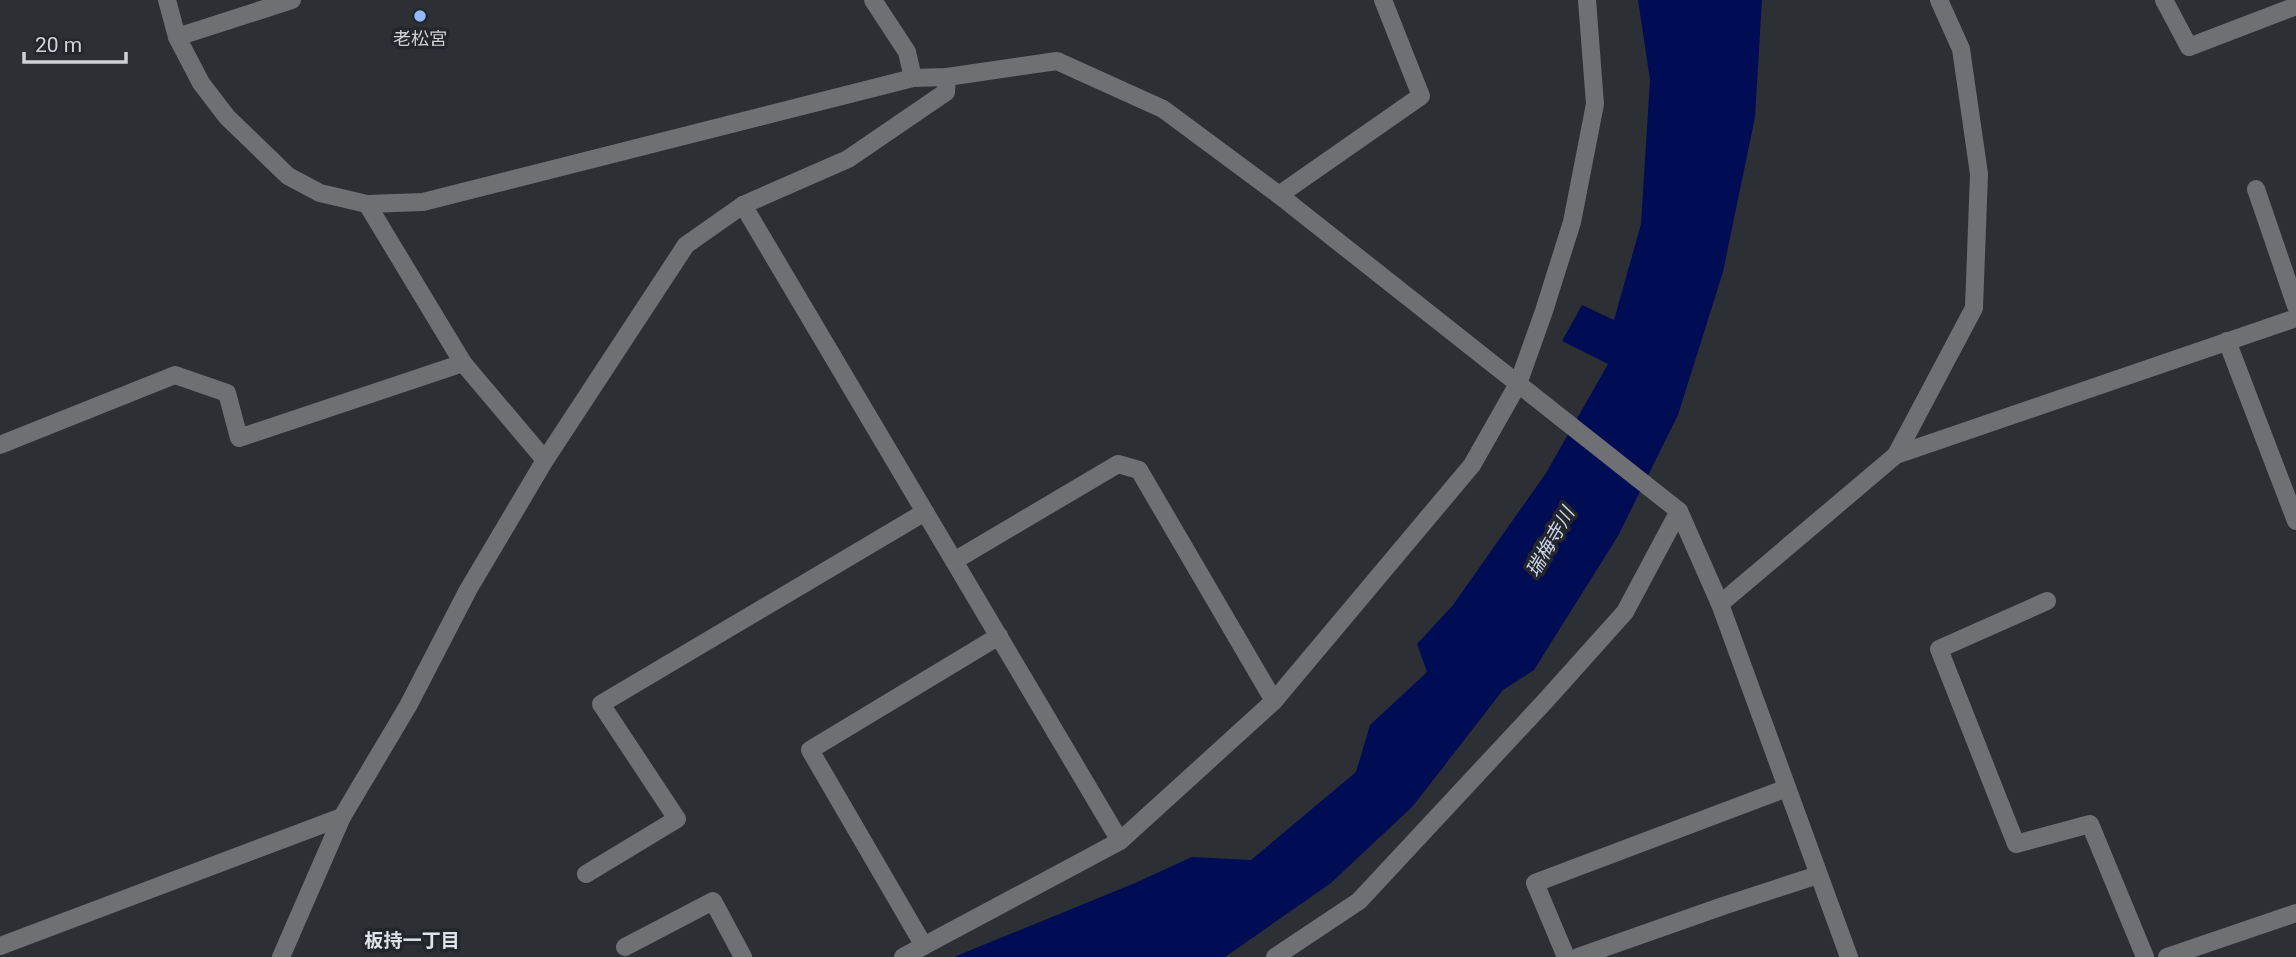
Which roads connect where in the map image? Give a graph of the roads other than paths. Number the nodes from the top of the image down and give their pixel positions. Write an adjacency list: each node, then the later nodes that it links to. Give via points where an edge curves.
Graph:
1 (167, 0): 9 (street)
2 (292, 0): 9 (street)
3 (873, 0): 11 (street, via 907,52)
4 (1383, 0): 13 (street, via 1421,96)
5 (1587, 0): 20 (street, via 1595,104 1572,222)
6 (1939, 0): 22 (street, via 1962,48 1979,174 1974,308)
7 (2164, 0): 8 (street, via 2189,47)
8 (2296, 6)
9 (177, 37): 14 (street, via 201,83 227,117 288,176 320,193)
10 (947, 77): 11 (street); 13 (street, via 1056,61 1163,109); 15 (street, via 946,92 848,159)
11 (913, 78): 14 (street, via 423,202)
12 (2256, 189): 16 (street)
13 (1279, 195): 20 (street)
14 (366, 204): 19 (street)
15 (743, 205): 23 (street, via 686,245); 25 (street)
16 (2296, 306)
17 (2296, 318): 18 (street)
18 (2227, 341): 22 (street); 26 (street)
19 (463, 363): 21 (street, via 239,438 227,393 175,375); 23 (street)
20 (1518, 384): 24 (street); 31 (street, via 1472,465)
21 (0, 445)
22 (1895, 455): 29 (street)
23 (545, 460): 33 (street)
24 (1679, 511): 29 (street); 44 (street, via 1625,612 1557,688 1359,901)
25 (925, 512): 27 (street); 35 (street, via 601,704 677,819)
26 (2296, 521)
27 (954, 561): 30 (street); 31 (street, via 1118,464 1139,470)
28 (2047, 601): 48 (street, via 1939,649 2016,844 2090,824)
29 (1720, 604): 32 (street)
30 (999, 636): 34 (street); 39 (street, via 810,750)
31 (1274, 701): 34 (street)
32 (1787, 788): 36 (street); 45 (street, via 1535,883)
33 (342, 817): 38 (street); 41 (street)
34 (1120, 841): 39 (street)
35 (586, 874)
36 (1818, 875): 46 (street); 47 (street)
37 (2296, 913): 49 (street)
38 (0, 946)
39 (924, 946): 43 (street)
40 (625, 947): 42 (street, via 713,901)
41 (281, 957)
42 (743, 957)
43 (903, 957)
44 (1275, 957)
45 (1566, 957)
46 (1578, 957)
47 (1849, 957)
48 (2145, 957)
49 (2167, 957)

